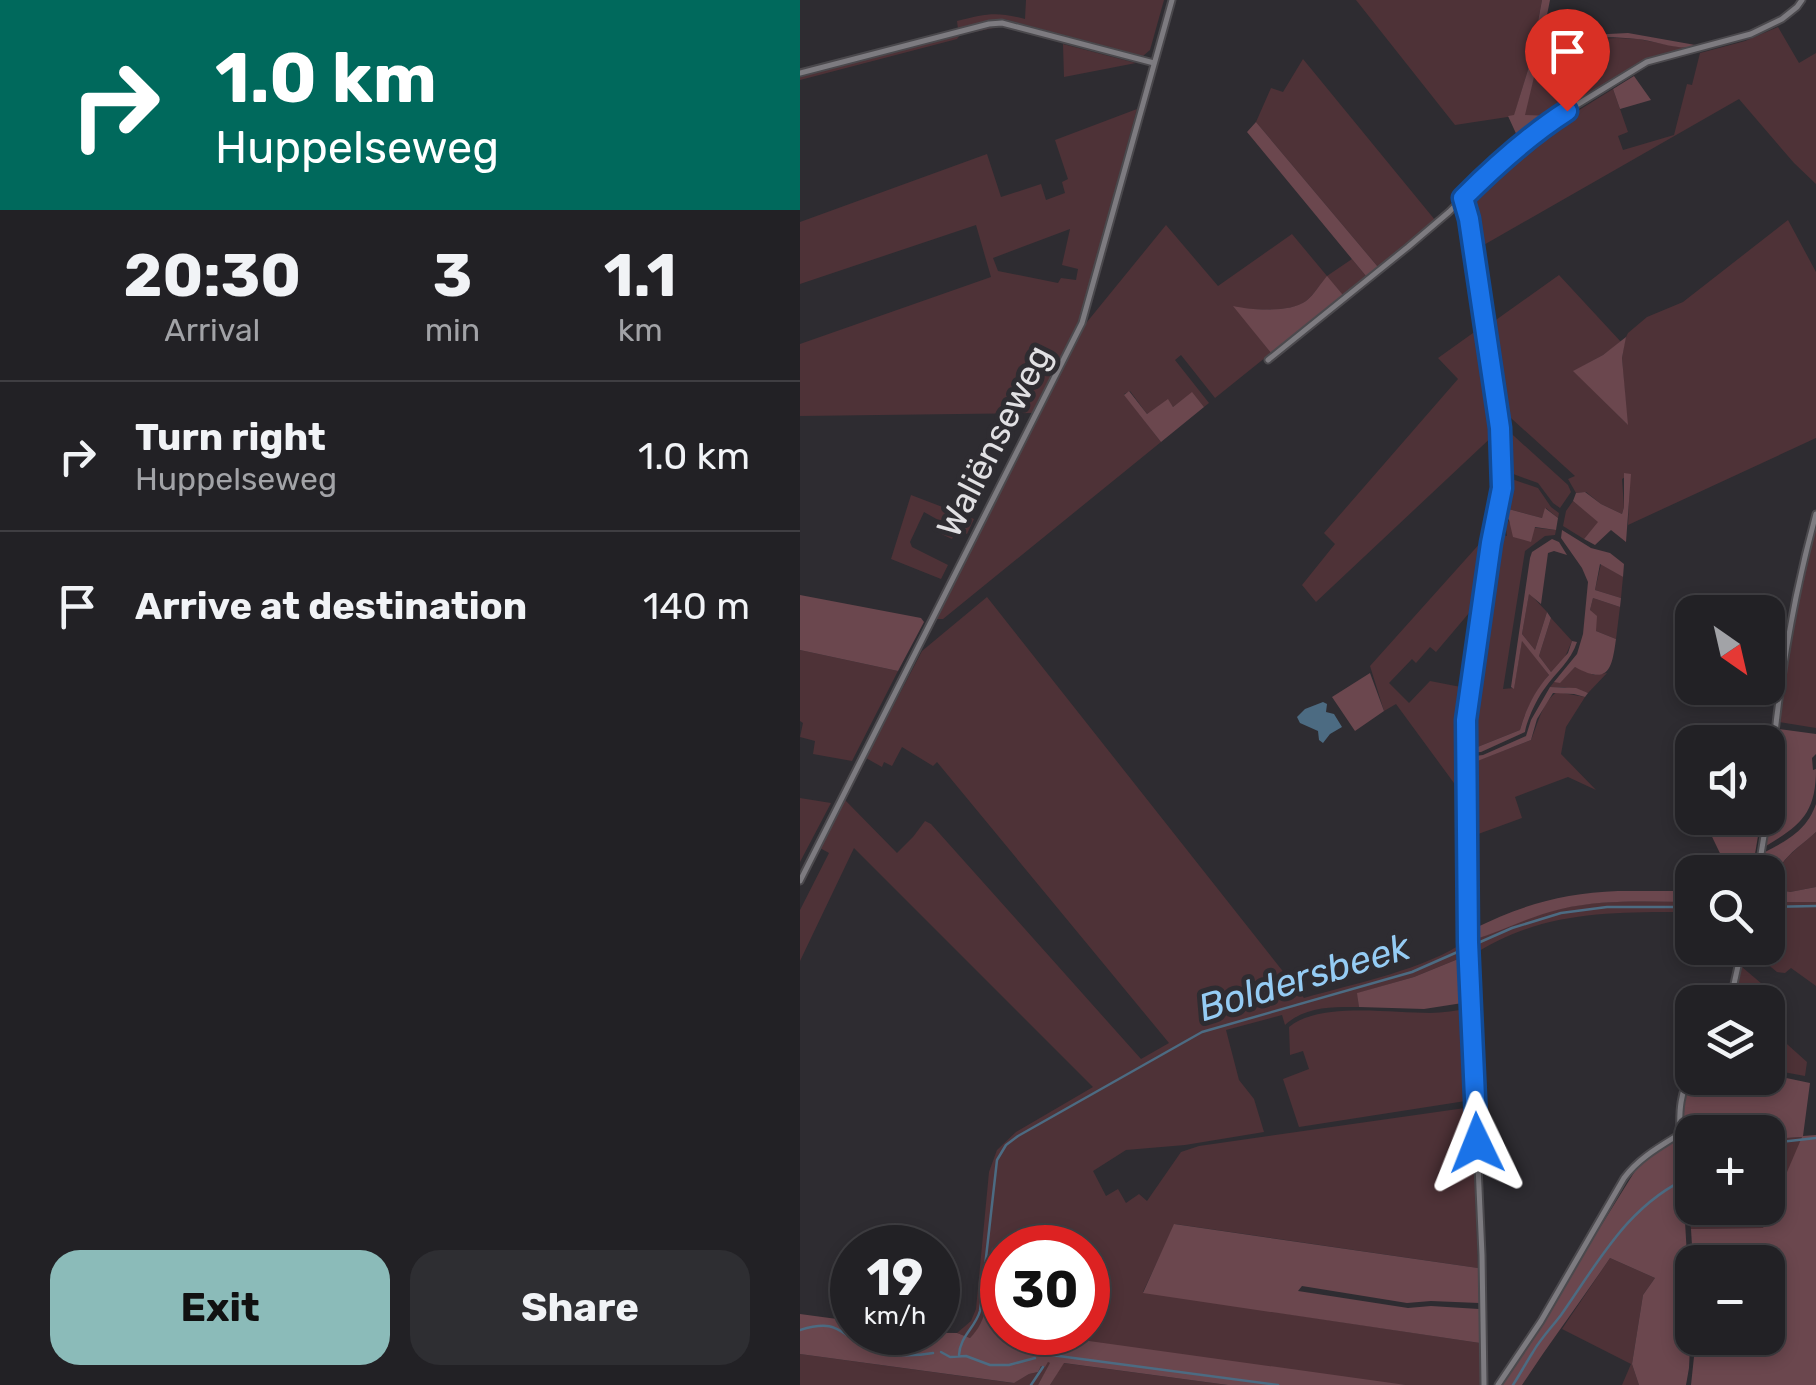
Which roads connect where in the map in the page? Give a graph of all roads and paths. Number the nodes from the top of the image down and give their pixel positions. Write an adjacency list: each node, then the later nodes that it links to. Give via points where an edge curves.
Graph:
1 (1172, 0): 3 (street, Waliënseweg)
2 (1802, 0): 5 (street, via 1751,34 1647,62 1623,76 1540,128)
3 (1154, 63): 4 (street, via 1002,22); 9 (street, Waliënseweg, via 1082,324)
4 (800, 73)
5 (1463, 198): 6 (street); 11 (street, via 1502,460 1466,720)
6 (1268, 360)
7 (1816, 514): 8 (street)
8 (1777, 725)
9 (800, 881)
10 (1682, 1095): 12 (street, via 1680,1134 1624,1178)
11 (1484, 1385)
12 (1498, 1385)

